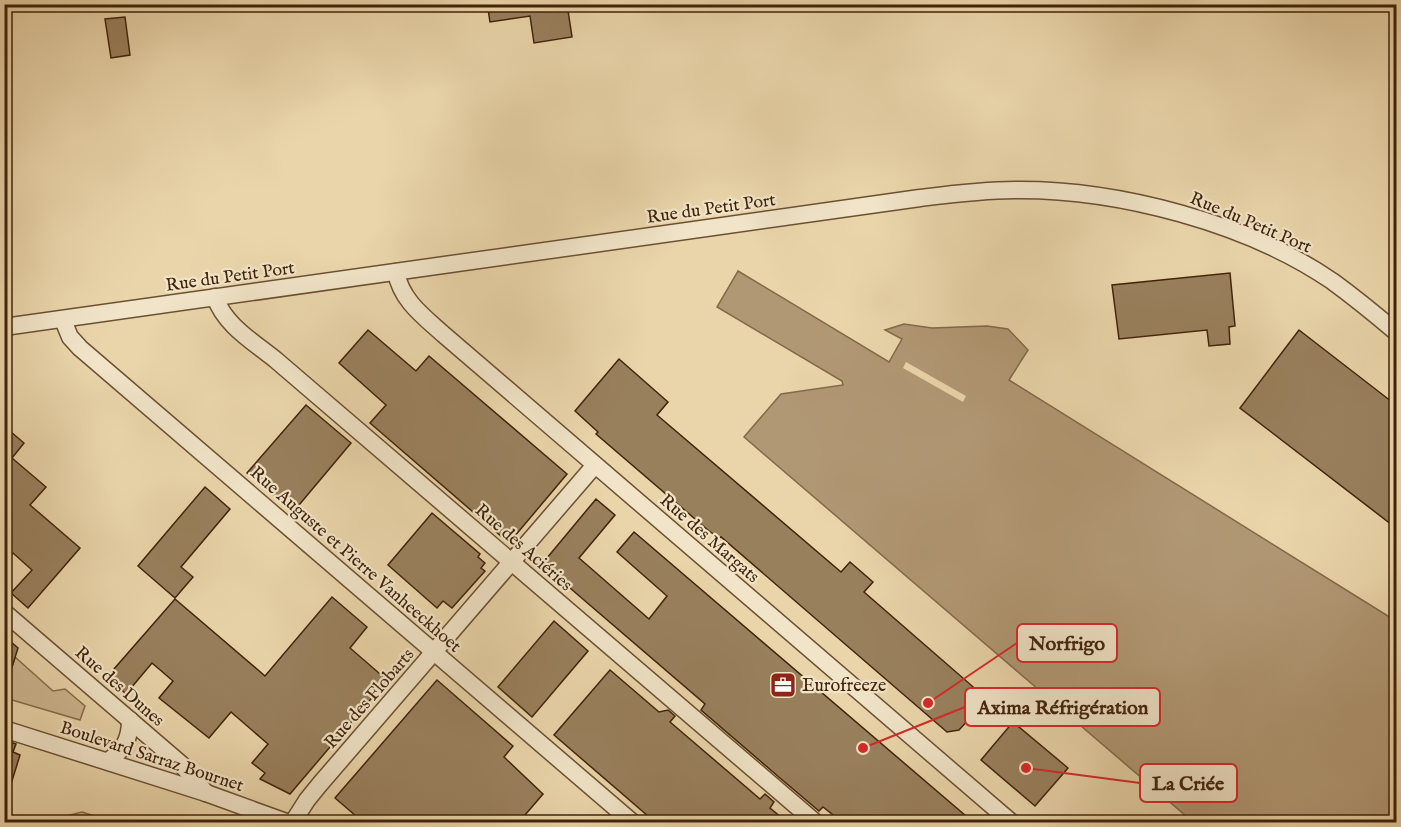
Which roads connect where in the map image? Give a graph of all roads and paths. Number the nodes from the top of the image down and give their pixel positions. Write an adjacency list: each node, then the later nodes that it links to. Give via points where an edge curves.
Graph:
1 (396, 272): 2 (street, Rue du Petit Port); 5 (street, Rue du Petit Port, via 950,194 1038,190 1135,202 1218,226 1321,274); 6 (street, Rue des Margats, via 401,291 416,309)
2 (215, 297): 3 (street, Rue du Petit Port); 7 (street, Rue des Aciéries, via 229,322)
3 (63, 320): 4 (street, Rue du Petit Port); 9 (street, Rue Auguste et Pierre Vanheeckhoet, via 80,348)
4 (4, 327)
5 (1395, 331)
6 (596, 465): 7 (street, Rue des Flobarts); 18 (street, Rue des Margats)
7 (512, 562): 9 (street, Rue des Flobarts); 17 (street, Rue des Aciéries)
8 (4, 612): 10 (street, Rue des Dunes)
9 (434, 652): 15 (street, Rue des Flobarts, via 307,800); 16 (street, Rue Auguste et Pierre Vanheeckhoet)
10 (130, 720): 12 (street, via 126,744); 13 (street, Rue des Dunes, via 187,770)
11 (4, 729): 12 (street, Boulevard Sarraz Bournet)
12 (108, 761): 13 (street, Boulevard Sarraz Bournet)
13 (206, 793): 14 (street, Boulevard Sarraz Bournet)
14 (286, 822)
15 (293, 822)
16 (632, 822)
17 (815, 822)
18 (1011, 822)

